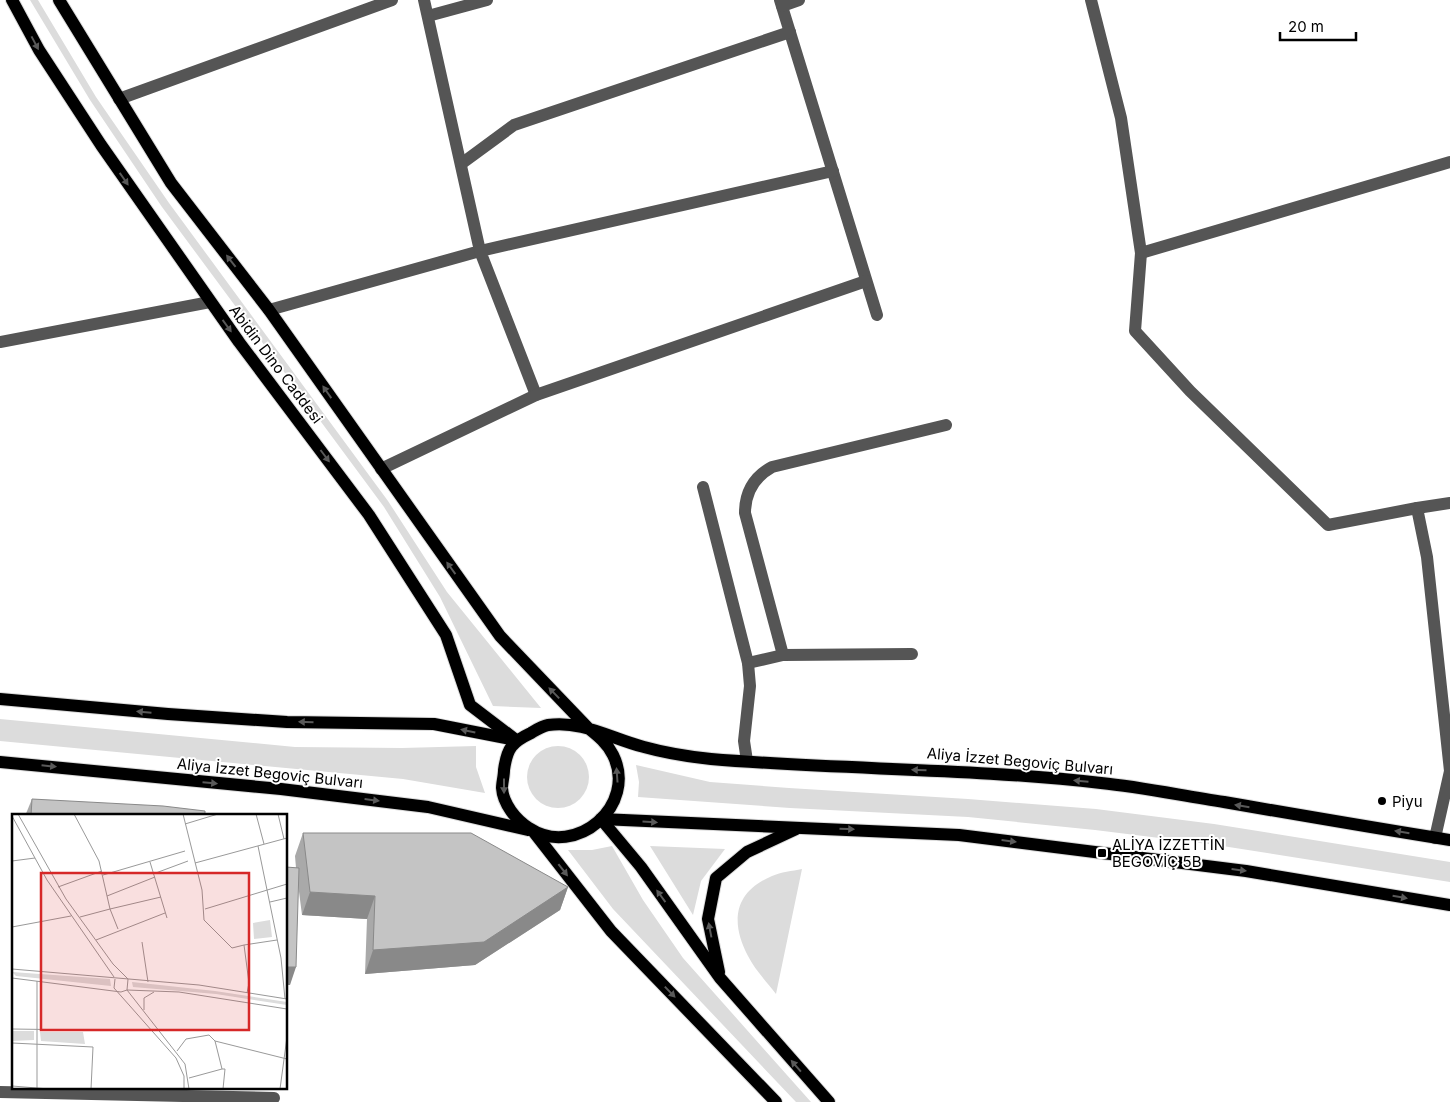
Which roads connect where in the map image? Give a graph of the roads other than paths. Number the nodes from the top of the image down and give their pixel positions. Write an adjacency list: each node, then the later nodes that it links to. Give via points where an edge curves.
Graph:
1 (12, 0): 18 (main road, Abidin Dino Caddesi, one-way to 18, via 39,50 101,146)
2 (59, 0): 11 (main road, Abidin Dino Caddesi)
3 (392, 0): 11 (street)
4 (424, 0): 9 (street)
5 (487, 0): 9 (street)
6 (799, 0): 8 (street)
7 (1091, 0): 16 (street, via 1121,118)
8 (781, 3): 10 (street)
9 (428, 16): 13 (street)
10 (790, 32): 13 (street, via 514,126); 14 (street)
11 (119, 100): 19 (main road, Abidin Dino Caddesi, one-way to 11, via 171,183)
12 (1450, 162): 16 (street)
13 (461, 164): 15 (street)
14 (832, 171): 15 (street); 17 (street)
15 (480, 251): 19 (street); 22 (street)
16 (1141, 253): 27 (street, via 1136,331 1190,391 1328,524)
17 (866, 281): 20 (street); 22 (street)
18 (210, 302): 21 (street); 33 (main road, Abidin Dino Caddesi, one-way to 33, via 369,515 446,635 470,705)
19 (269, 310): 24 (main road, Abidin Dino Caddesi, one-way to 19)
20 (877, 315)
21 (0, 342)
22 (536, 395): 24 (street)
23 (946, 425): 29 (street, via 772,467 752,484 746,498 745,513)
24 (381, 469): 32 (main road, Abidin Dino Caddesi, one-way to 24, via 500,636)
25 (703, 487): 30 (street)
26 (1450, 503): 27 (street)
27 (1417, 508): 39 (street, via 1427,557 1450,771)
28 (912, 654): 29 (street)
29 (783, 655): 30 (street)
30 (748, 663): 34 (street, via 750,686 744,741)
31 (0, 698): 33 (main road, one-way to 31, via 434,724 267,720)
32 (588, 728): 33 (main road, via 569,724 545,725); 34 (main road, Aliya İzzet Begoviç Bulvarı, via 643,747 708,759); 36 (main road, one-way to 32, via 615,798 618,778 610,751 604,741)
33 (516, 740): 38 (main road, one-way to 38, via 506,754 502,790 510,809)
34 (747, 761): 39 (main road, Aliya İzzet Begoviç Bulvarı, one-way to 34, via 1103,783 993,773)
35 (0, 762): 38 (main road, Aliya İzzet Begoviç Bulvarı, one-way to 38, via 281,789 428,807)
36 (601, 819): 37 (main road, one-way to 37); 38 (main road, via 590,829 571,837 552,837); 42 (main road, one-way to 36, via 641,867)
37 (798, 828): 41 (main road, one-way to 41, via 969,836 1246,871); 42 (main road, one-way to 37, via 708,918 716,878 747,852)
38 (533, 831): 45 (main road, one-way to 45, via 611,931)
39 (1435, 838): 40 (main road, Aliya İzzet Begoviç Bulvarı)
40 (1450, 840)
41 (1450, 905)
42 (720, 978): 46 (main road, one-way to 42)
43 (0, 1092): 44 (street)
44 (274, 1098)
45 (776, 1102)
46 (829, 1102)

